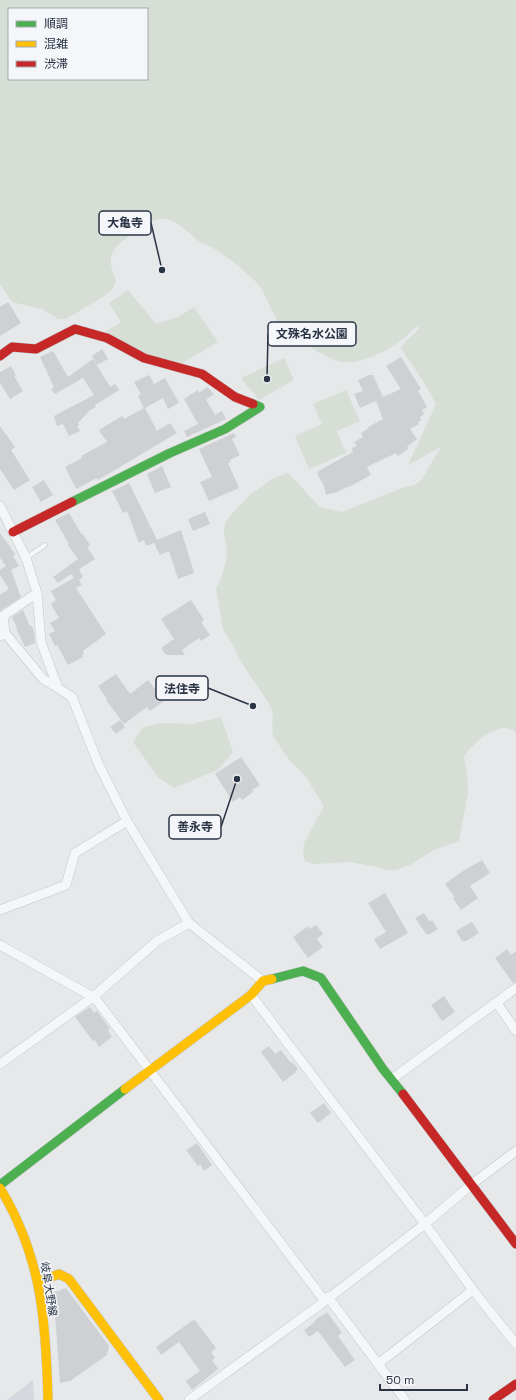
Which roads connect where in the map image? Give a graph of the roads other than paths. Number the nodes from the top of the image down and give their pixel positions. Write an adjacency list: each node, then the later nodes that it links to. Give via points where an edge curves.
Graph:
1 (0, 356): 3 (street, via 12,347 36,349 75,329 107,338 144,358 202,374 235,397 260,407 225,428)
2 (0, 506): 3 (street)
3 (13, 532): 5 (street)
4 (45, 544): 5 (lane)
5 (26, 558): 6 (street)
6 (37, 593): 7 (street, via 3,616); 8 (street, via 41,642)
7 (2, 634): 8 (street, via 43,679)
8 (58, 688): 9 (street, via 72,697 98,763)
9 (127, 821): 10 (street, via 75,853 66,885); 11 (street)
10 (0, 910)
11 (189, 923): 13 (street); 16 (street, via 157,941)
12 (0, 944): 16 (street)
13 (263, 982): 15 (street); 21 (street, via 303,971 320,978)
14 (516, 988): 17 (street)
15 (251, 995): 20 (street); 26 (street)
16 (92, 997): 19 (street); 20 (street)
17 (498, 1003): 18 (street); 21 (street)
18 (516, 1031)
19 (0, 1064)
20 (150, 1070): 24 (street); 30 (street)
21 (392, 1079): 23 (street)
22 (516, 1151): 23 (street)
23 (472, 1184): 26 (street); 27 (street)
24 (0, 1185)
25 (0, 1188): 28 (street, 岐阜大野線, via 31,1254)
26 (425, 1224): 29 (street); 30 (street)
27 (516, 1244)
28 (38, 1282): 34 (street, 岐阜大野線); 35 (street, via 59,1274 69,1279)
29 (473, 1290): 31 (street); 32 (street)
30 (326, 1298): 32 (street); 36 (street)
31 (516, 1344)
32 (378, 1364): 37 (street)
33 (516, 1384): 38 (street)
34 (48, 1400)
35 (159, 1400)
36 (189, 1400)
37 (405, 1400)
38 (493, 1400)

